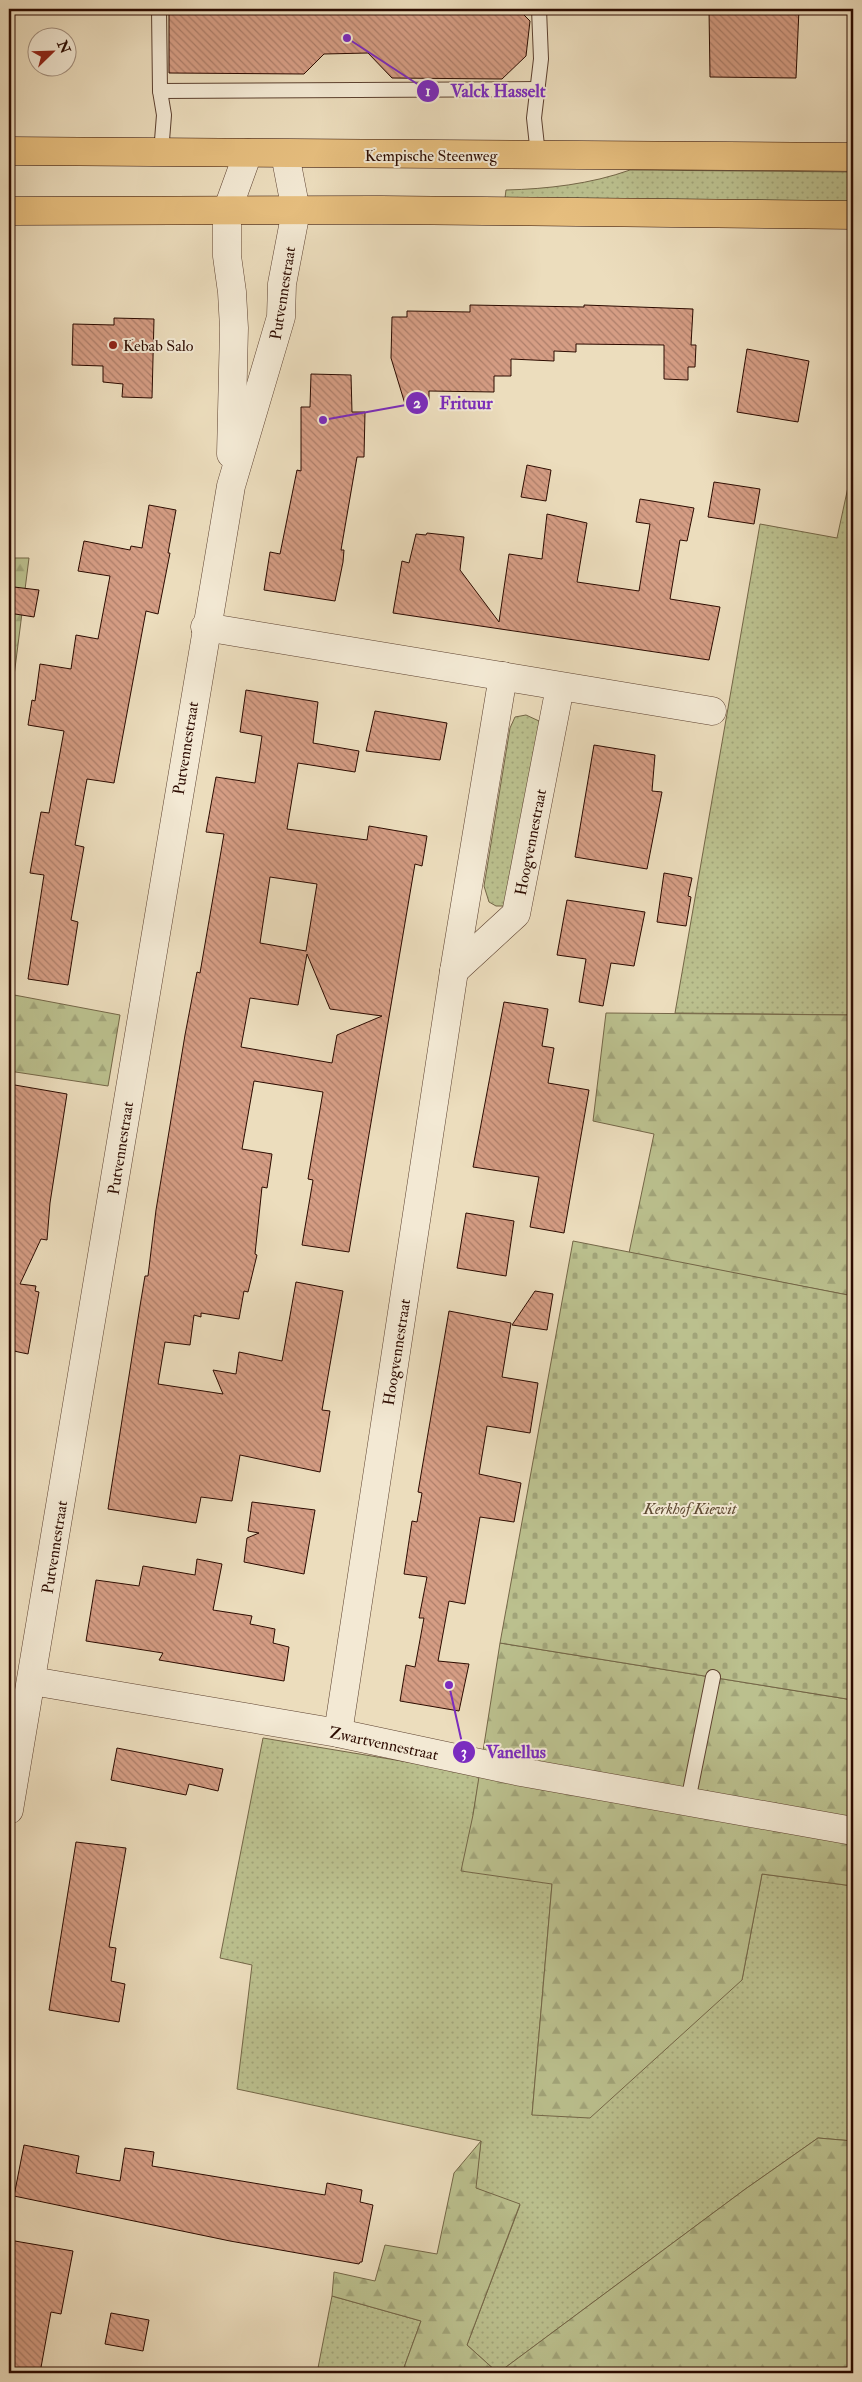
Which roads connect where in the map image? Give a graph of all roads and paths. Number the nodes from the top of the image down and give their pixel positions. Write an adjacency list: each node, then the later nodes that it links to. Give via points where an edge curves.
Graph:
1 (159, 9): 4 (lane)
2 (539, 9): 3 (lane, via 541,59)
3 (538, 89): 4 (lane); 9 (lane, via 534,118)
4 (160, 91): 6 (lane, via 164,115)
5 (9, 151): 6 (main road, Kempische Steenweg)
6 (161, 153): 7 (main road, Kempische Steenweg)
7 (248, 153): 8 (main road, Kempische Steenweg); 11 (street, Putvennestraat)
8 (285, 154): 9 (main road, Kempische Steenweg); 13 (street, Putvennestraat)
9 (538, 155): 10 (main road, Kempische Steenweg)
10 (853, 157)
11 (227, 210): 12 (main road); 13 (main road); 15 (street, Putvennestraat, via 227,256 234,328)
12 (9, 211)
13 (296, 211): 14 (main road); 15 (street, Putvennestraat, via 282,284 277,337)
14 (853, 214)
15 (231, 486): 16 (street, Putvennestraat)
16 (205, 627): 17 (street); 22 (street, Putvennestraat)
17 (503, 676): 18 (street); 20 (street, Hoogvennestraat)
18 (560, 687): 19 (street); 20 (street, Hoogvennestraat, via 516,914)
19 (712, 711)
20 (454, 971): 23 (street, Hoogvennestraat)
21 (713, 1678): 24 (lane)
22 (32, 1682): 23 (street, Zwartvennestraat); 25 (street, Putvennestraat)
23 (338, 1733): 24 (street, Zwartvennestraat, via 521,1772)
24 (688, 1801): 26 (street, Zwartvennestraat)
25 (9, 1810)
26 (853, 1831)

